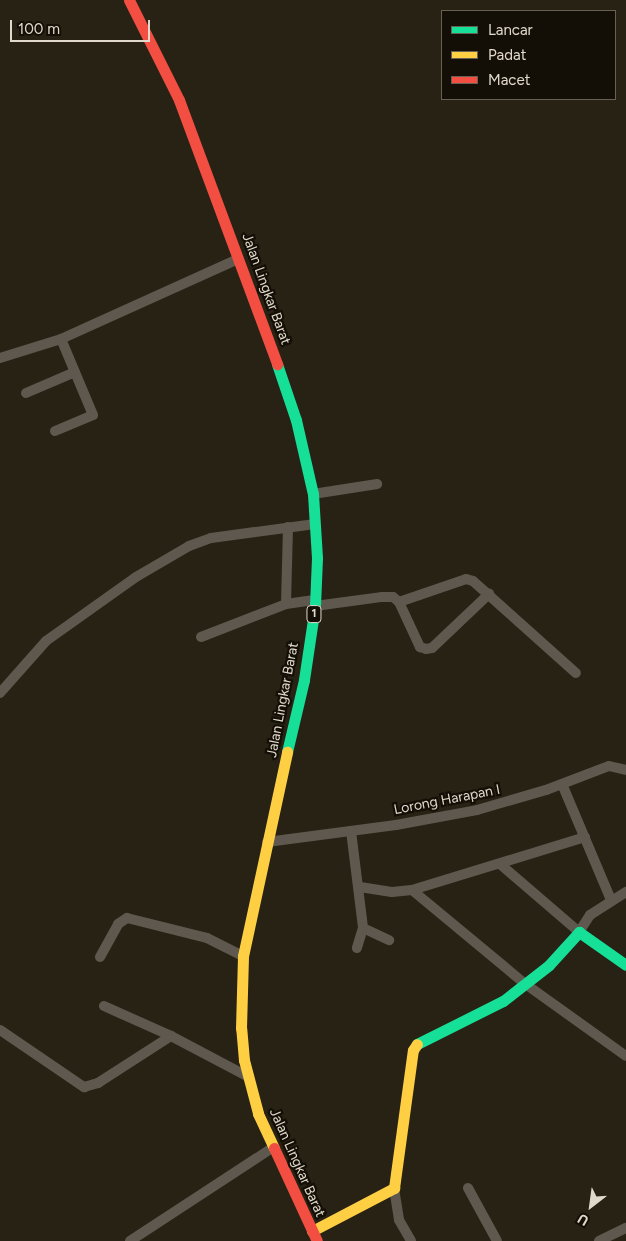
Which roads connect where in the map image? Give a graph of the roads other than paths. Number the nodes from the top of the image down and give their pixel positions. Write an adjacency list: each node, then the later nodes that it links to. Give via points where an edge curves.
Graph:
1 (129, 0): 2 (main road, Jalan Lingkar Barat / 1, via 179,100)
2 (238, 258): 3 (street); 9 (main road, Jalan Lingkar Barat / 1, via 296,420)
3 (60, 340): 4 (street); 5 (street)
4 (0, 358)
5 (75, 372): 6 (street); 7 (street, via 93,415)
6 (26, 393)
7 (55, 431)
8 (377, 484): 9 (street)
9 (313, 494): 10 (main road, Jalan Lingkar Barat / 1)
10 (315, 524): 11 (street); 14 (main road, Jalan Lingkar Barat / 1)
11 (288, 527): 15 (street); 18 (street, via 211,538 170,557 46,641)
12 (489, 594): 13 (street, via 466,579); 13 (street, via 432,648 426,649 420,647); 17 (street)
13 (399, 602): 14 (street, via 392,597 382,597)
14 (316, 603): 15 (street); 23 (main road, Jalan Lingkar Barat / 1, via 304,680)
15 (286, 604): 16 (street)
16 (201, 637)
17 (576, 673)
18 (0, 693)
19 (626, 770): 20 (street, Lorong Harapan I, via 609,766)
20 (562, 784): 21 (street, Lorong Harapan I, via 494,806); 22 (street)
21 (351, 831): 23 (street, Lorong Harapan I); 25 (street)
22 (585, 837): 24 (street); 28 (street)
23 (267, 842): 33 (main road, Jalan Lingkar Barat / 1)
24 (500, 864): 26 (street); 30 (street)
25 (360, 888): 26 (street, via 392,892); 29 (street)
26 (412, 890): 36 (street)
27 (626, 892): 28 (street)
28 (611, 900): 30 (street, via 590,915)
29 (363, 928): 31 (street); 32 (street)
30 (578, 932): 35 (main road); 36 (main road, via 549,965)
31 (389, 940)
32 (357, 948)
33 (243, 956): 34 (street, via 207,938 127,918 118,924); 41 (main road, Jalan Lingkar Barat / 1, via 241,1028)
34 (100, 957)
35 (626, 965)
36 (524, 983): 40 (street); 43 (main road, via 488,1010 418,1043 414,1048)
37 (104, 1006): 39 (street)
38 (0, 1030): 39 (street, via 79,1084 89,1087)
39 (171, 1036): 41 (street)
40 (626, 1056)
41 (247, 1076): 42 (main road, Jalan Lingkar Barat / 1)
42 (272, 1148): 46 (main road, Jalan Lingkar Barat / 1); 47 (street)
43 (394, 1188): 46 (main road); 48 (street, via 399,1220)
44 (468, 1188): 49 (street)
45 (626, 1228): 50 (street)
46 (314, 1236)
47 (130, 1241)
48 (411, 1241)
49 (498, 1241)
50 (599, 1241)

